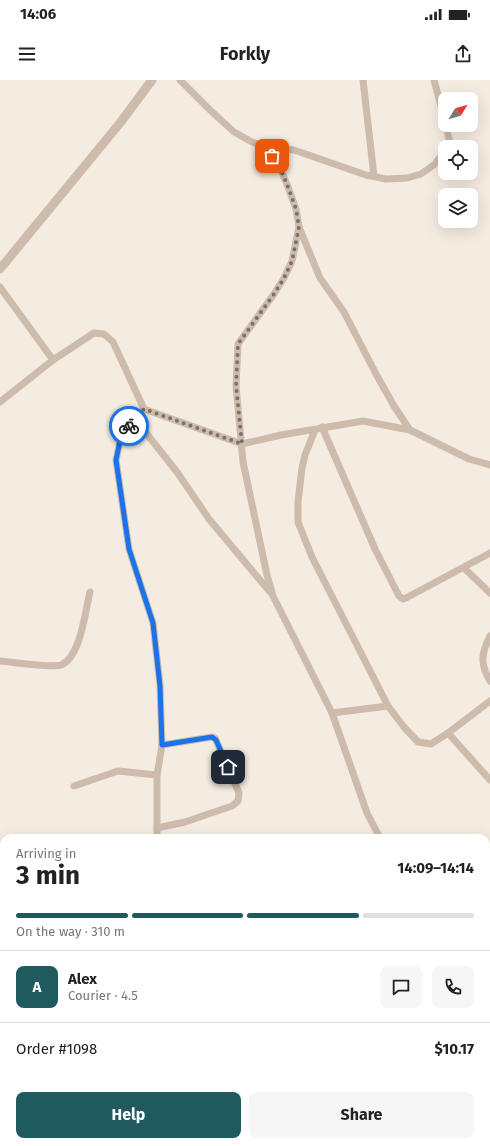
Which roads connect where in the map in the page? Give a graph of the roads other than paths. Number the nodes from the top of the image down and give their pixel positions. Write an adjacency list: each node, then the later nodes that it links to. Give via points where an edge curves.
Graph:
1 (152, 80): 10 (street, via 120,124)
2 (180, 80): 6 (street, via 234,132)
3 (363, 80): 8 (street)
4 (434, 80): 5 (street)
5 (438, 95)
6 (265, 147): 8 (street, via 294,150); 9 (street, via 279,165 296,209)
7 (438, 160): 8 (street, via 421,174 407,178)
8 (374, 176)
9 (299, 227): 18 (street, via 320,278 344,312 376,374); 19 (street, via 292,261 284,278 238,344 236,386)
10 (0, 269)
11 (0, 287): 12 (street)
12 (54, 360): 13 (street); 14 (street, via 94,333 104,334 113,342)
13 (0, 402)
14 (144, 409): 15 (street); 19 (street)
15 (135, 419): 25 (street, via 177,472 209,519); 33 (street, via 120,441 116,460 129,549 153,623 160,686)
16 (322, 427): 17 (street); 18 (street, via 363,421); 22 (street, via 375,549 399,596 406,598)
17 (314, 430): 19 (street); 30 (street, via 302,468 298,522 312,556)
18 (410, 430): 20 (street, via 469,459)
19 (242, 444): 25 (street, via 250,502)
20 (490, 465)
21 (490, 554): 22 (street)
22 (464, 568): 24 (street)
23 (90, 592): 27 (street, via 77,648 72,657 62,665)
24 (490, 593)
25 (273, 596): 31 (street)
26 (490, 636): 28 (street, via 482,658 484,671)
27 (0, 661)
28 (490, 681)
29 (490, 701): 32 (street)
30 (388, 706): 31 (street); 32 (street, via 418,742 431,744)
31 (332, 713): 39 (street, via 367,813)
32 (448, 733): 35 (street)
33 (162, 745): 34 (street); 37 (street, via 215,738 239,794 238,800 232,806 185,822)
34 (157, 775): 36 (street, via 118,771); 37 (street)
35 (490, 780)
36 (74, 786)
37 (157, 828): 38 (street)
38 (157, 834)
39 (378, 834)

